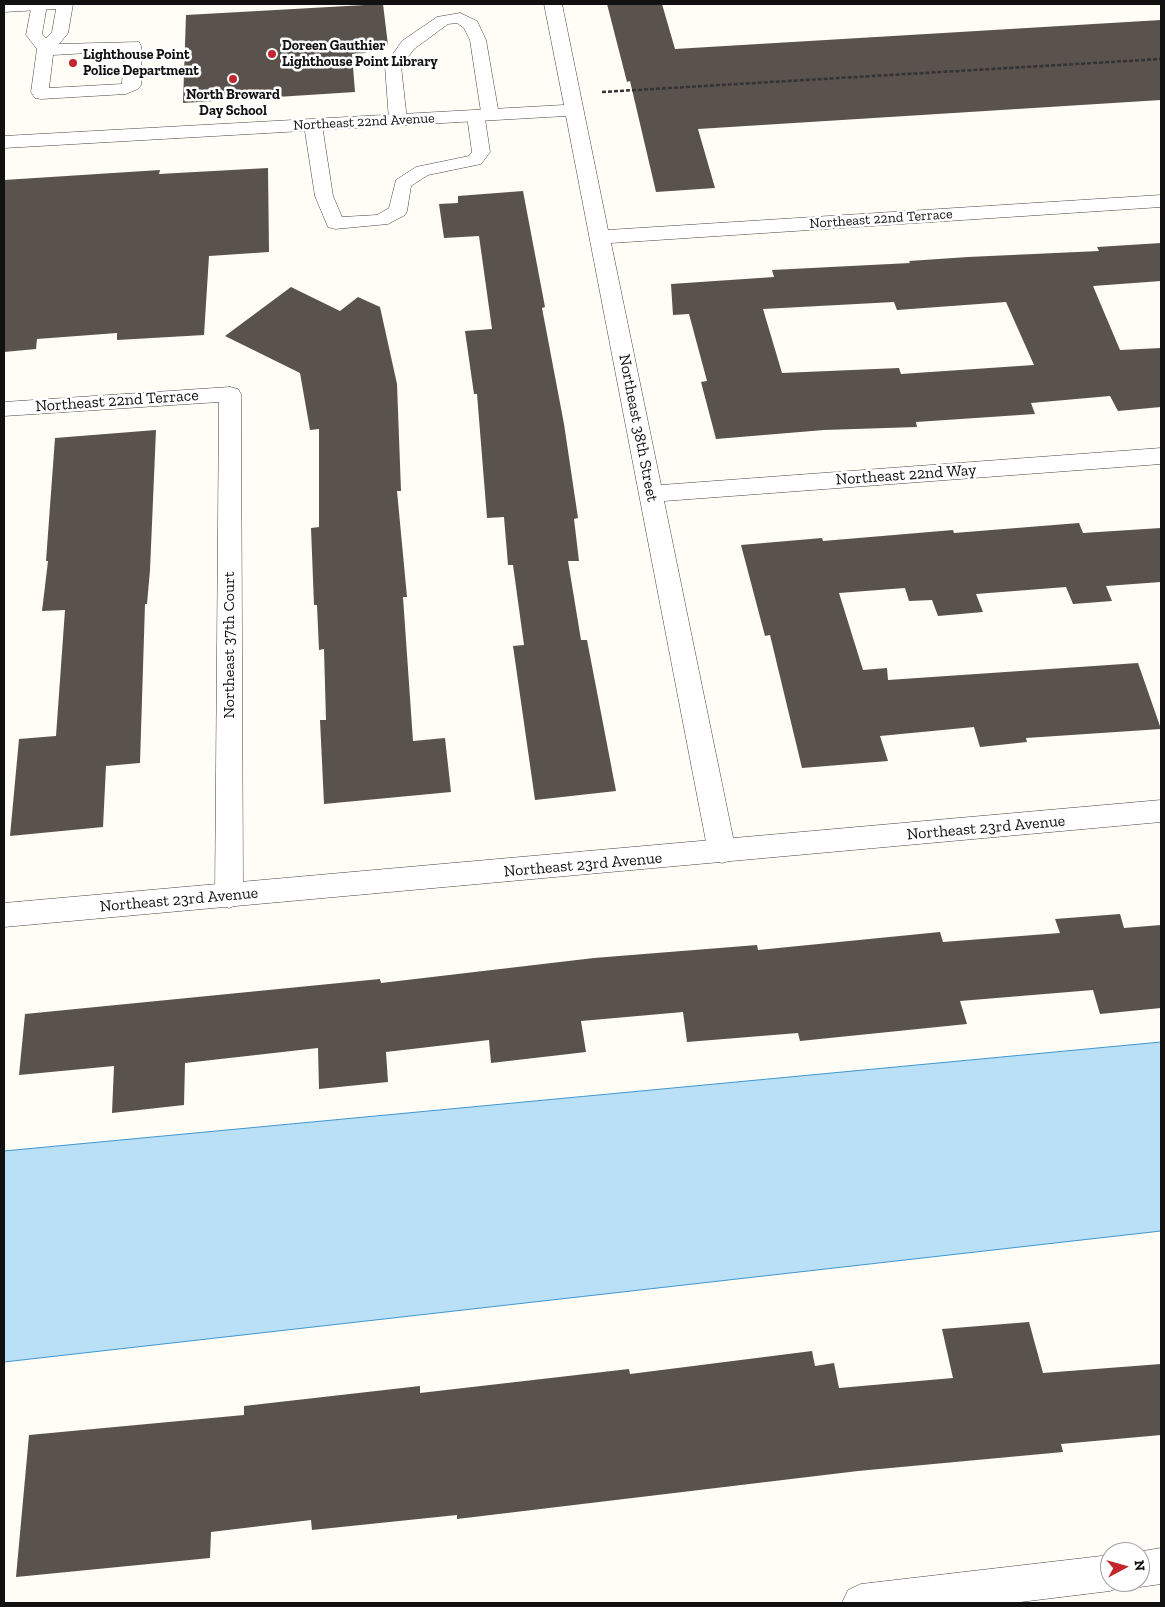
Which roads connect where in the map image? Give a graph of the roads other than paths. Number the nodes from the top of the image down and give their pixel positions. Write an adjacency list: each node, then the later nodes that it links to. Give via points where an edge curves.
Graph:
1 (57, 4): 4 (street)
2 (64, 4): 6 (lane, via 60,33)
3 (553, 4): 7 (street, Northeast 38th Street)
4 (38, 5): 5 (street); 6 (lane, via 34,35)
5 (4, 6)
6 (45, 49): 6 (lane, via 41,94 132,86 133,46)
7 (573, 102): 8 (street, Northeast 22nd Avenue); 13 (street, Northeast 38th Street)
8 (483, 115): 9 (street, Northeast 22nd Avenue); 9 (lane, via 478,40 471,25 460,18 443,20 408,45 393,66); 10 (lane, via 481,152 475,160 422,171 402,184 398,211 381,220 334,223 324,196)
9 (398, 120): 10 (street, Northeast 22nd Avenue)
10 (313, 125): 11 (street, Northeast 22nd Avenue)
11 (4, 142)
12 (1161, 201): 13 (street, Northeast 22nd Terrace)
13 (600, 237): 17 (street, Northeast 38th Street)
14 (230, 394): 15 (street, Northeast 22nd Terrace); 20 (street, Northeast 37th Court)
15 (4, 409)
16 (1161, 456): 17 (street, Northeast 22nd Way)
17 (652, 494): 19 (street, Northeast 38th Street)
18 (1161, 811): 19 (street, Northeast 23rd Avenue)
19 (722, 852): 20 (street, Northeast 23rd Avenue)
20 (229, 896): 21 (street, Northeast 23rd Avenue)
21 (4, 915)
22 (1100, 1573): 23 (street)
23 (861, 1603)

